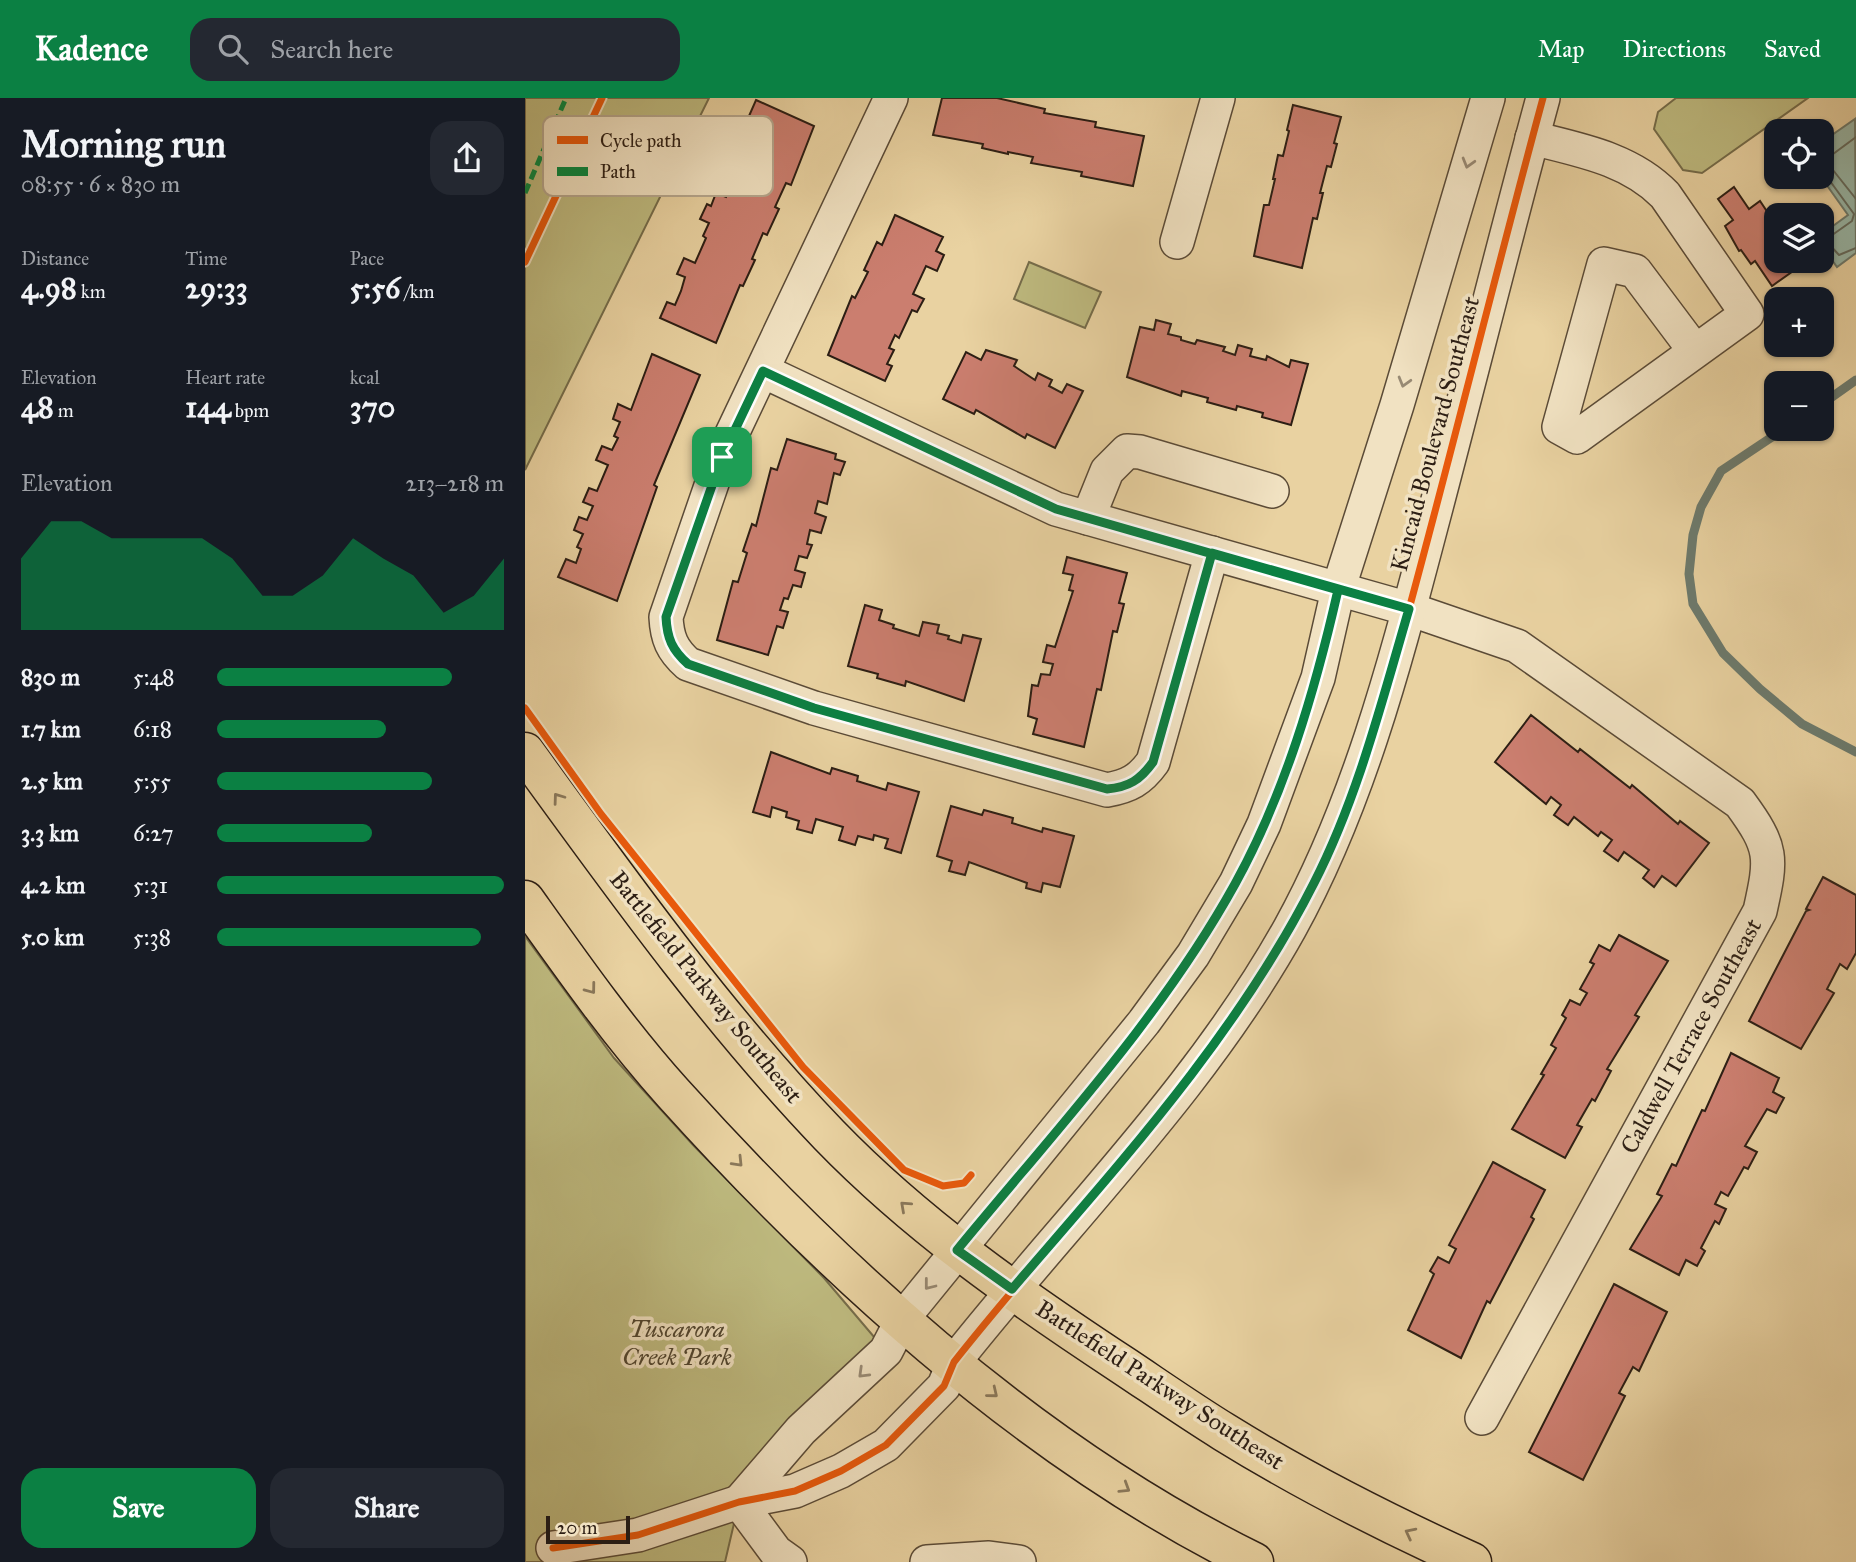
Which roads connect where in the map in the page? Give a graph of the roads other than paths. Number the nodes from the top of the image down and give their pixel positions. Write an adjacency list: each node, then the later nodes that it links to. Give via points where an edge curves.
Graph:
1 (891, 98): 8 (street)
2 (1218, 98): 6 (street)
3 (1487, 98): 12 (street, Kincaid Boulevard Southeast, one-way to 12)
4 (1543, 98): 5 (street, Kincaid Boulevard Southeast)
5 (1532, 138): 7 (street, via 1631,168 1665,195 1747,314); 13 (street, Kincaid Boulevard Southeast)
6 (1177, 242)
7 (1695, 351): 7 (street, via 1577,437 1559,426 1604,264 1636,271)
8 (763, 371): 10 (street, Caldwell Terrace Southeast, via 1056,509); 11 (street, via 722,457 666,617 675,652 688,664 814,708 1107,789 1126,787 1142,777 1153,762)
9 (1272, 491): 10 (street, via 1126,451 1107,471)
10 (1088, 518): 11 (street, Caldwell Terrace Southeast)
11 (1212, 553): 12 (street, Caldwell Terrace Southeast)
12 (1338, 590): 13 (street, Caldwell Terrace Southeast); 16 (street, Kincaid Boulevard Southeast, via 1318,678 1264,824 1236,883 1193,955 1144,1022)
13 (1409, 609): 17 (street, Kincaid Boulevard Southeast, via 1352,793 1315,881 1263,974 1206,1057); 20 (street, Caldwell Terrace Southeast, via 1517,646 1740,803 1763,835 1769,870 1760,911)
14 (525, 752): 16 (main road, Battlefield Parkway Southeast, one-way to 14, via 831,1137 766,1066 680,962)
15 (525, 900): 18 (main road, one-way to 18, via 672,1092 801,1226)
16 (957, 1250): 17 (main road, Battlefield Parkway Southeast); 18 (street, Kincaid Boulevard Southeast, one-way to 18)
17 (1012, 1289): 19 (street, Kincaid Boulevard Southeast); 27 (main road, Battlefield Parkway Southeast, one-way to 17, via 1418,1538 1225,1433)
18 (903, 1318): 19 (main road); 21 (street, Kincaid Boulevard Southeast, one-way to 21, via 886,1351 801,1430)
19 (954, 1362): 21 (street, Kincaid Boulevard Southeast, via 944,1386 886,1445 795,1491); 26 (main road, one-way to 26, via 1067,1451)
20 (1482, 1418)
21 (739, 1502): 22 (street, Kincaid Boulevard Southeast, via 638,1535); 23 (street, via 776,1552)
22 (553, 1548)
23 (790, 1562)
24 (927, 1562): 25 (street, via 989,1558)
25 (1019, 1562)
26 (1254, 1562)
27 (1472, 1562)

